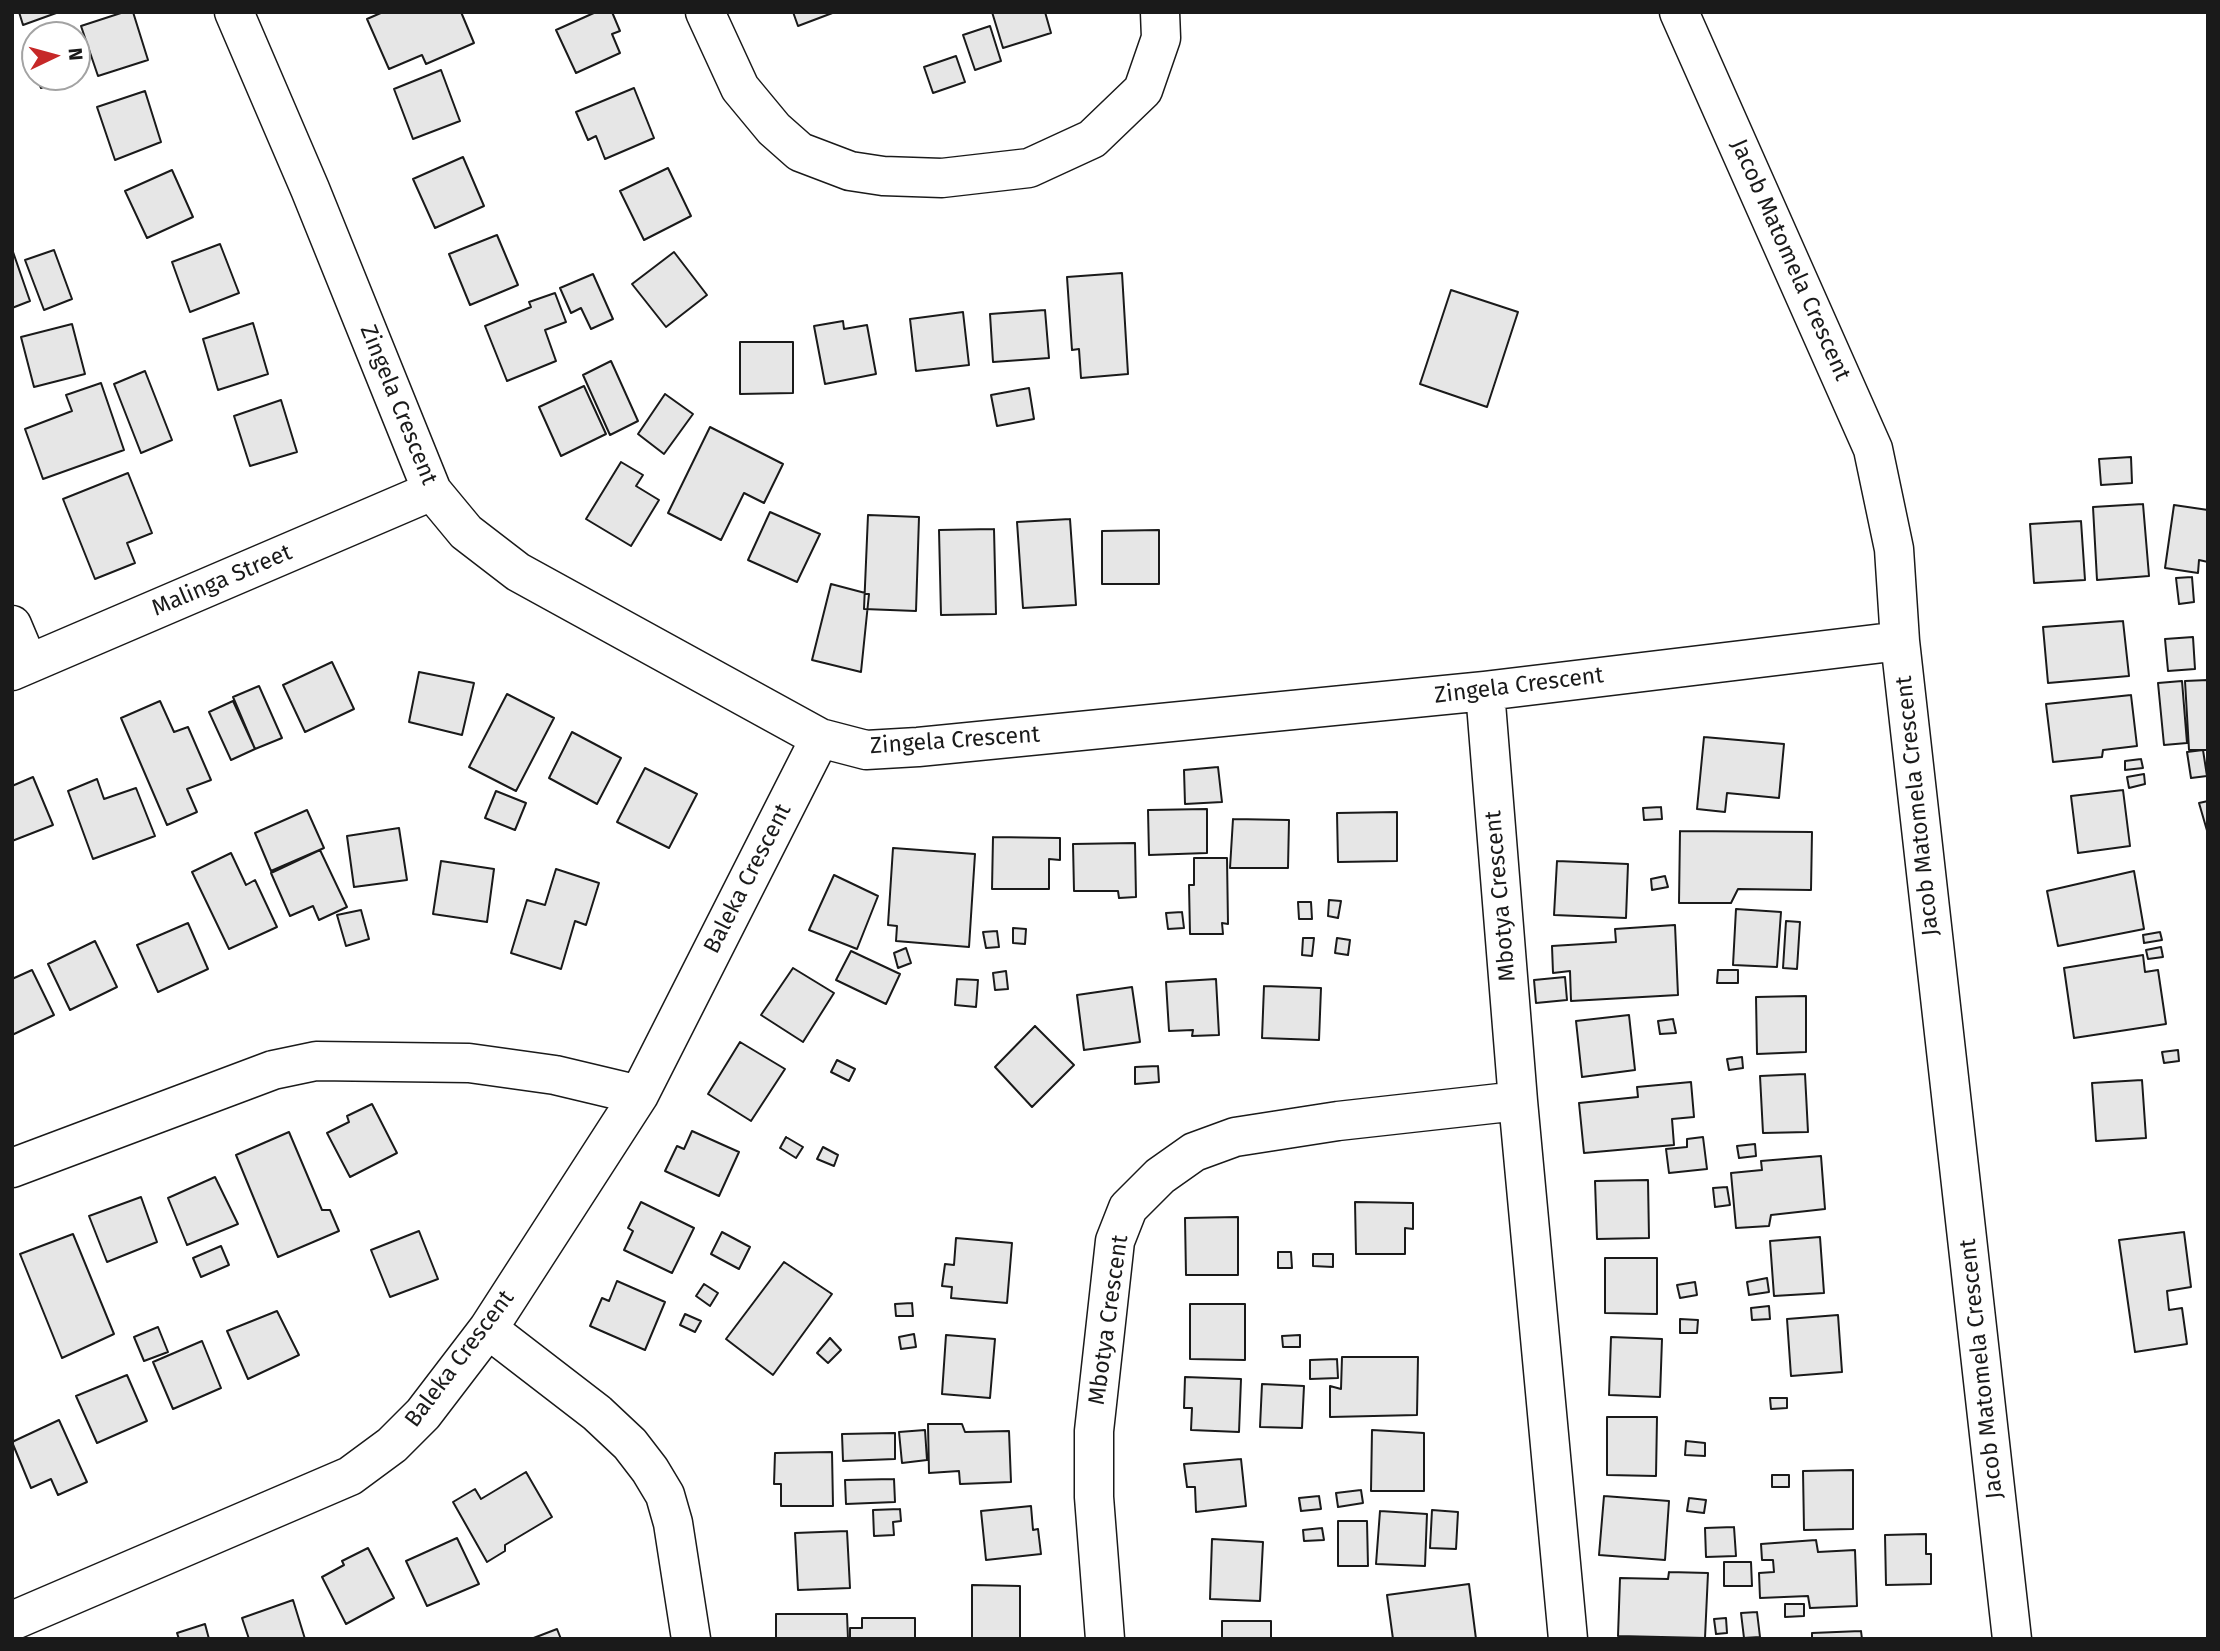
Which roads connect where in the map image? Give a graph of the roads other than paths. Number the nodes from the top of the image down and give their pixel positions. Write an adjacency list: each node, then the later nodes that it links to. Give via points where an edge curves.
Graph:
1 (234, 12): 5 (street, Zingela Crescent)
2 (705, 12): 3 (street, via 740,88 774,130 800,152 850,171 942,178 1029,168 1092,139 1143,90 1161,38)
3 (1160, 12)
4 (1679, 12): 7 (street, Jacob Matomela Crescent, via 1873,449 1894,548)
5 (432, 491): 8 (street, Malinga Street); 10 (street, Zingela Crescent, via 466,532 518,572)
6 (12, 625): 8 (street)
7 (1900, 641): 9 (street, Zingela Crescent); 19 (street, Jacob Matomela Crescent)
8 (20, 667)
9 (1485, 691): 10 (street, Zingela Crescent, via 918,747 866,750); 12 (street, Mbotya Crescent)
10 (820, 738): 11 (street, Baleka Crescent)
11 (639, 1095): 13 (street, via 555,1075 470,1063 316,1061 273,1070); 14 (street, Baleka Crescent)
12 (1518, 1101): 17 (street, Mbotya Crescent, via 1235,1136 1194,1152 1160,1176 1128,1208 1115,1241 1094,1431); 18 (street, Mbotya Crescent)
13 (12, 1168)
14 (488, 1329): 15 (street, Baleka Crescent, via 423,1414 392,1446 350,1476); 16 (street, via 597,1413 650,1470 665,1495 673,1523)
15 (12, 1621)
16 (691, 1639)
17 (1105, 1639)
18 (1568, 1639)
19 (2012, 1639)

